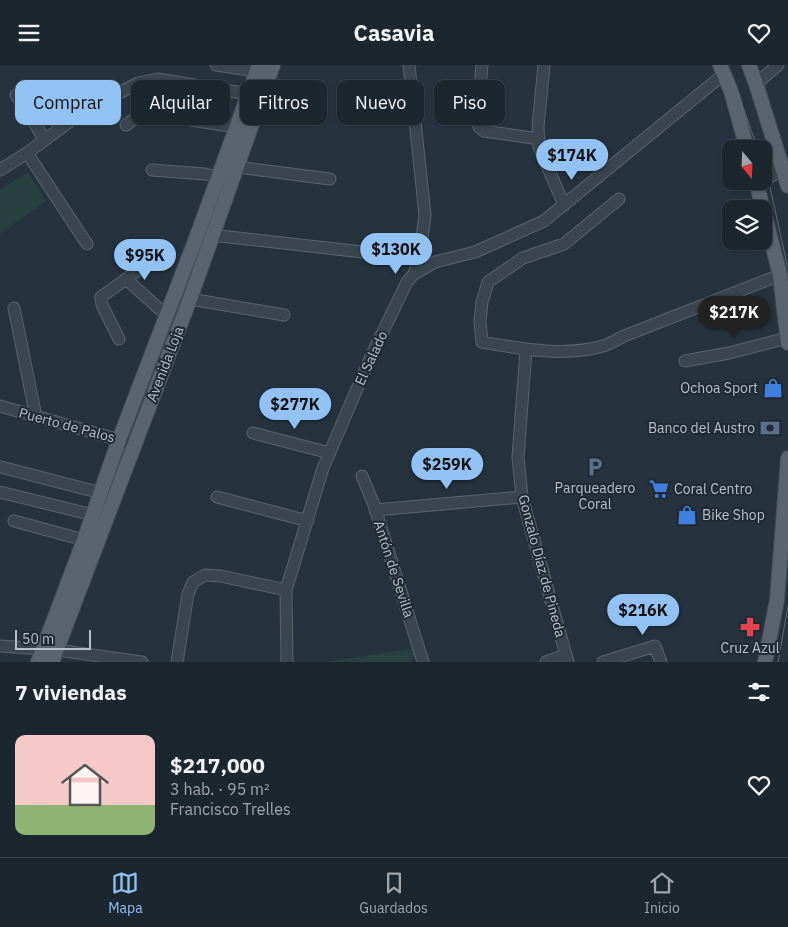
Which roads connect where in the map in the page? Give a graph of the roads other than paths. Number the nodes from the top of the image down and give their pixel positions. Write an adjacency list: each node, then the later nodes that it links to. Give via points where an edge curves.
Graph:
1 (216, 65): 8 (street)
2 (272, 65): 22 (main road, Avenida Loja)
3 (410, 65): 36 (street, El Salado, via 425,208 421,249)
4 (482, 65): 17 (street, via 479,127 484,131)
5 (544, 65): 17 (street)
6 (749, 65): 11 (main road)
7 (778, 65): 11 (street)
8 (257, 68): 10 (main road, Avenida Loja)
9 (723, 72): 19 (main road); 30 (street)
10 (253, 80)
11 (756, 83): 21 (main road)
12 (240, 94): 18 (street, via 158,79 138,83 80,114)
13 (240, 116): 16 (main road, Avenida Loja)
14 (35, 125): 18 (street)
15 (126, 125): 16 (street, via 134,119 152,115)
16 (236, 127): 26 (main road, Avenida Loja)
17 (539, 139): 30 (street, via 539,147)
18 (45, 140): 20 (street)
19 (745, 140)
20 (27, 153): 23 (street); 32 (street)
21 (786, 166): 25 (street); 28 (main road)
22 (237, 167): 27 (street); 31 (main road, Avenida Loja)
23 (0, 170)
24 (152, 170): 26 (street)
25 (772, 175)
26 (218, 177): 41 (main road, Avenida Loja)
27 (330, 179)
28 (788, 186)
29 (619, 199): 46 (street, via 564,244 523,258 488,282 482,302 482,342)
30 (564, 205): 36 (street, via 544,221 475,252 435,263)
31 (211, 235): 34 (street); 39 (main road, Avenida Loja)
32 (87, 244)
33 (772, 244): 37 (main road)
34 (407, 257)
35 (149, 262): 38 (street)
36 (414, 274): 53 (street, El Salado, via 372,354)
37 (780, 275): 43 (main road); 46 (street, via 604,346 577,351)
38 (126, 279): 41 (street); 44 (street, via 101,297)
39 (190, 299): 42 (street); 52 (main road, Avenida Loja)
40 (14, 308): 49 (street)
41 (166, 315): 51 (main road, Avenida Loja)
42 (284, 315)
43 (788, 338): 45 (main road); 47 (street)
44 (119, 339)
45 (788, 343)
46 (526, 350): 60 (street, Gonzalo Díaz de Pineda, via 518,457)
47 (685, 361)
48 (0, 406): 49 (street, Puerto de Palos)
49 (36, 417): 51 (street, Puerto de Palos)
50 (254, 433): 53 (street)
51 (119, 440): 52 (street, Puerto de Palos); 58 (main road, Avenida Loja)
52 (134, 444): 68 (main road, Avenida Loja)
53 (330, 453): 64 (street, El Salado)
54 (788, 458): 77 (main road, via 777,600)
55 (1, 467): 58 (street)
56 (362, 476): 61 (street, Antón de Sevilla)
57 (0, 492): 62 (street)
58 (100, 493): 62 (main road, Avenida Loja)
59 (217, 497): 64 (street)
60 (522, 497): 61 (street); 69 (street, Gonzalo Díaz de Pineda)
61 (375, 510): 73 (street, Antón de Sevilla)
62 (93, 515): 65 (main road, Avenida Loja)
63 (14, 521): 65 (street)
64 (308, 521): 66 (street, El Salado)
65 (84, 540): 68 (main road, Avenida Loja)
66 (286, 589): 71 (street, via 221,576 206,575 193,582 188,594); 72 (street, El Salado)
67 (0, 646): 68 (street)
68 (48, 656): 70 (street)
69 (567, 659): 74 (street)
70 (142, 662)
71 (177, 662)
72 (287, 662)
73 (423, 662)
74 (546, 662)
75 (603, 662): 76 (street, via 656,646)
76 (661, 662)
77 (766, 662)

